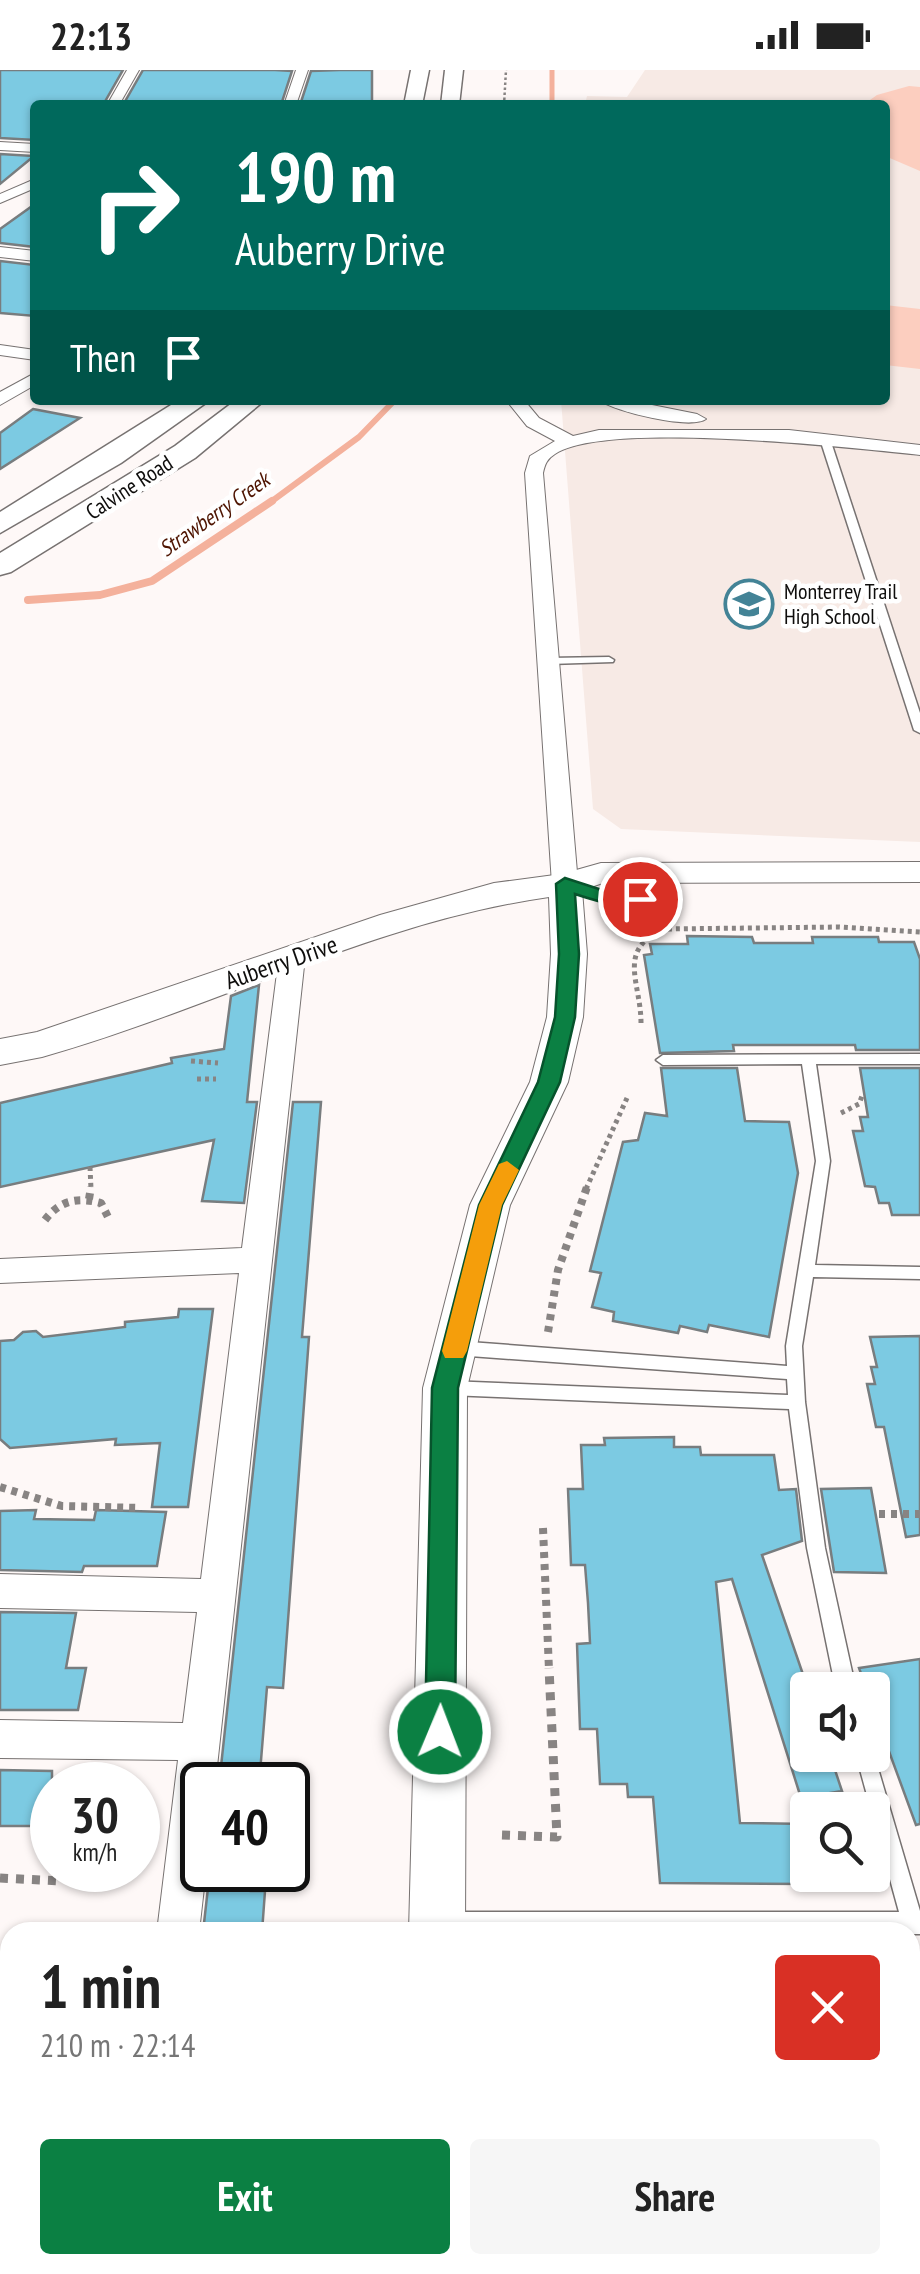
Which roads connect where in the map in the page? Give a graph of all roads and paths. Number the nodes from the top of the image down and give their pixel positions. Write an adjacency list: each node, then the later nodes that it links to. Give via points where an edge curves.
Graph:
1 (133, 70): 6 (street)
2 (302, 70): 7 (street)
3 (420, 70): 8 (main road)
4 (454, 70): 9 (main road)
5 (506, 70): 10 (path)
6 (116, 100)
7 (292, 100)
8 (413, 100)
9 (451, 100)
10 (504, 100)
11 (0, 146): 12 (street)
12 (30, 148)
13 (30, 184): 14 (street)
14 (0, 199)
15 (0, 252): 16 (street)
16 (30, 255)
17 (0, 350): 18 (street)
18 (30, 355)
19 (30, 381): 20 (street)
20 (0, 400)
21 (189, 405): 29 (main road, Calvine Road)
22 (245, 405): 30 (main road, Calvine Road, via 184,452)
23 (520, 405): 27 (street, via 533,422)
24 (623, 405): 25 (street)
25 (789, 435): 26 (street); 27 (street)
26 (825, 439): 28 (street); 33 (lane)
27 (568, 441): 31 (street, via 534,466)
28 (920, 450)
29 (0, 524)
30 (0, 566)
31 (549, 660): 32 (lane); 35 (street)
32 (609, 660)
33 (920, 730)
34 (920, 872): 35 (street, Auberry Drive, via 600,873)
35 (565, 884): 36 (street, Auberry Drive, via 603,897 640,899); 38 (street, Auberry Drive, via 494,894); 60 (street, via 565,1017 549,1082 490,1205)
36 (920, 899)
37 (920, 932): 39 (path, via 663,928 646,934 633,959)
38 (292, 957): 40 (street, Auberry Drive, via 42,1044); 55 (street)
39 (641, 1024)
40 (0, 1052)
41 (808, 1059): 42 (lane); 43 (lane); 57 (lane, via 824,1161)
42 (663, 1060)
43 (920, 1060)
44 (191, 1061): 45 (path)
45 (218, 1064)
46 (198, 1079): 47 (path)
47 (216, 1079)
48 (862, 1096): 50 (path)
49 (626, 1098): 59 (path, via 566,1233)
50 (838, 1114)
51 (90, 1167): 52 (path)
52 (89, 1199): 53 (path, via 101,1203); 54 (path, via 61,1203)
53 (108, 1217)
54 (45, 1220)
55 (254, 1260): 56 (street); 69 (street)
56 (0, 1271)
57 (806, 1271): 58 (lane); 61 (lane)
58 (920, 1273)
59 (548, 1335)
60 (450, 1368): 61 (lane); 62 (lane); 78 (street)
61 (796, 1373): 62 (lane)
62 (797, 1402): 70 (lane, via 816,1548)
63 (0, 1487): 64 (path, via 62,1506)
64 (141, 1508)
65 (878, 1514): 66 (path)
66 (920, 1514)
67 (543, 1528): 74 (path, via 557,1837)
68 (0, 1591): 69 (street)
69 (216, 1596): 72 (street)
70 (842, 1672)
71 (0, 1739): 72 (street)
72 (200, 1742): 77 (street)
73 (871, 1772): 79 (lane)
74 (502, 1834)
75 (0, 1878): 76 (path)
76 (30, 1879)
77 (179, 1922)
78 (437, 1922)
79 (916, 1922)

